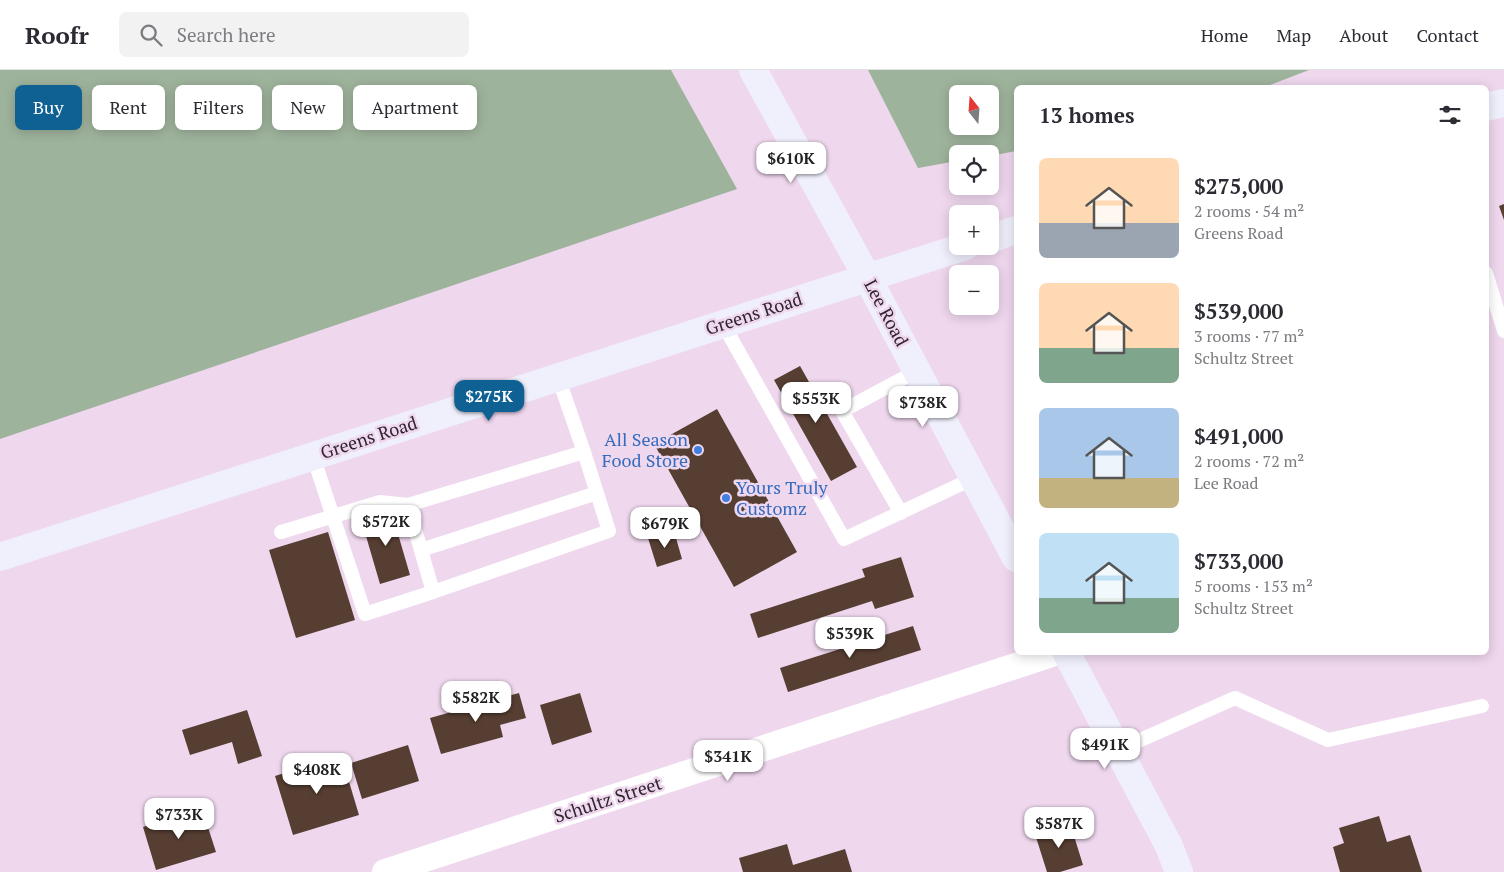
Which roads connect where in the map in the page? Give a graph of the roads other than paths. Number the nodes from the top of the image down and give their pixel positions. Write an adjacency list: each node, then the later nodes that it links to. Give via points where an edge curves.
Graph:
1 (753, 70): 7 (main road, Lee Road)
2 (1504, 103): 3 (main road)
3 (1489, 106)
4 (1014, 231): 5 (main road)
5 (999, 236)
6 (949, 251): 7 (main road, Greens Road)
7 (867, 277): 9 (main road, Greens Road); 11 (main road, Lee Road)
8 (1489, 283): 10 (lane)
9 (723, 324): 12 (main road, Greens Road); 18 (lane, via 844,539)
10 (1504, 331)
11 (917, 371): 15 (main road, Lee Road); 18 (lane, via 842,411)
12 (558, 377): 13 (lane); 14 (main road, Greens Road)
13 (584, 452): 16 (lane); 17 (lane)
14 (313, 456): 19 (lane); 23 (main road, Greens Road)
15 (974, 478): 18 (lane); 22 (main road, Lee Road)
16 (597, 493): 21 (lane); 24 (lane, via 609,531)
17 (408, 505): 19 (lane, via 380,502); 21 (lane)
18 (901, 513)
19 (333, 516): 20 (lane); 24 (lane, via 366,614)
20 (281, 532)
21 (421, 550): 24 (lane)
22 (1014, 554)
23 (0, 557)
24 (433, 592)
25 (1049, 655): 29 (street, Schultz Street)
26 (1068, 655): 28 (main road)
27 (1482, 706): 28 (lane, via 1328,740 1235,698)
28 (1118, 750): 30 (main road)
29 (385, 872)
30 (1179, 872)

